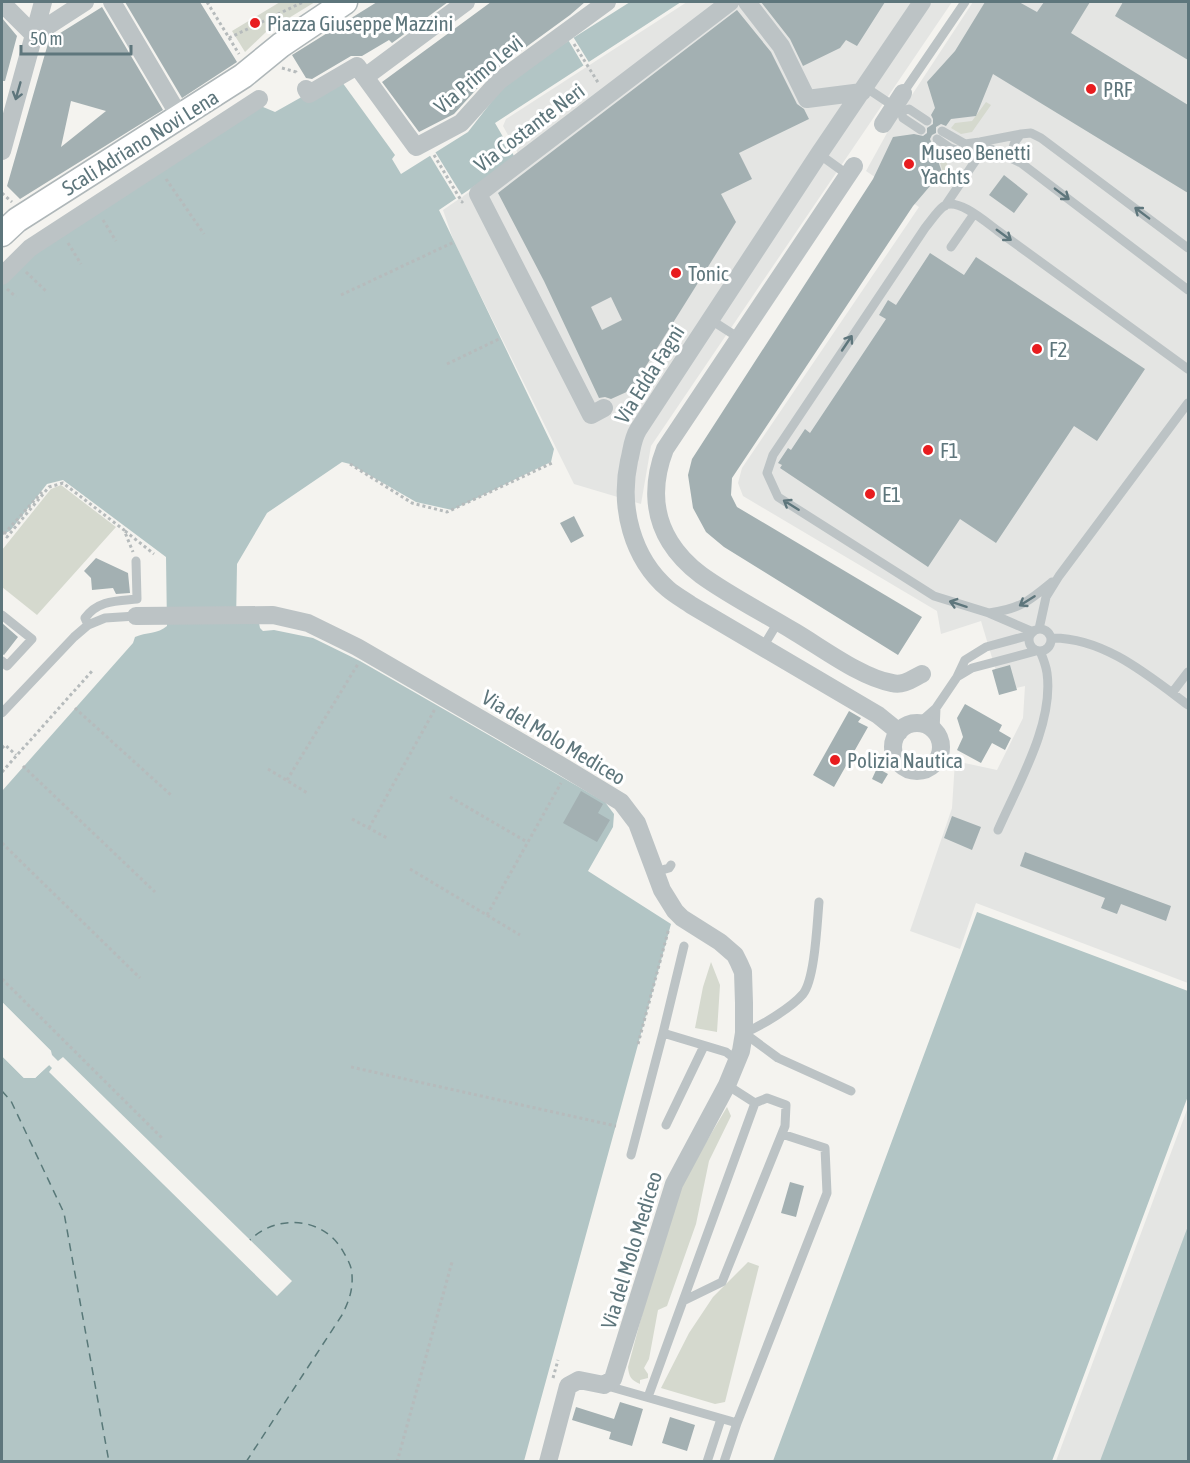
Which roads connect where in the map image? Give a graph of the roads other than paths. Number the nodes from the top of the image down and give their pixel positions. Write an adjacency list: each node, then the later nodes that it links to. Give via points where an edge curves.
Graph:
1 (43, 2): 12 (street)
2 (86, 2): 12 (street)
3 (112, 2): 18 (street)
4 (345, 2): 18 (main road, Scali Adriano Novi Lena)
5 (466, 2): 13 (street)
6 (607, 2): 13 (street, Via Primo Levi, via 499,81 461,123 416,147)
7 (730, 2): 39 (street, Via Costante Neri, via 478,194 591,415)
8 (747, 2): 15 (street, via 781,46 807,99)
9 (922, 2): 15 (street, Via Edda Fagni)
10 (965, 2): 17 (lane)
11 (2, 3): 12 (street)
12 (34, 34): 23 (street, one-way to 23)
13 (365, 77): 14 (street, via 357,66 309,94)
14 (306, 89)
15 (863, 89): 17 (lane); 25 (street, Via Edda Fagni)
16 (259, 99): 33 (street, via 30,248)
17 (899, 103): 19 (lane); 20 (street); 21 (lane, via 903,118)
18 (180, 117): 30 (main road, Scali Adriano Novi Lena)
19 (927, 121)
20 (882, 124)
21 (921, 130)
22 (1021, 134): 24 (lane, via 965,144 939,135 950,148); 26 (lane, via 1012,147); 32 (lane, one-way to 22, via 1059,150 1031,133)
23 (2, 151)
24 (982, 151): 26 (lane, via 991,149); 28 (lane)
25 (819, 154): 27 (lane); 35 (street, Via Edda Fagni)
26 (1021, 163): 34 (lane, one-way to 34)
27 (851, 171): 36 (street)
28 (945, 206): 29 (lane, via 953,204); 42 (lane, one-way to 28, via 934,596 778,497 767,473 773,455 918,237)
29 (974, 214): 31 (lane); 37 (lane, one-way to 37)
30 (9, 221)
31 (951, 247)
32 (1188, 248)
33 (2, 276)
34 (1188, 290)
35 (711, 320): 36 (lane); 49 (street, Via Edda Fagni, via 633,438 626,481 627,511 642,556 668,589)
36 (739, 338): 45 (street, via 665,449 656,484 657,507 664,531 679,555 702,575)
37 (1188, 369)
38 (1188, 403): 41 (lane)
39 (604, 408)
40 (136, 561): 46 (lane, via 137,599 103,603 85,618)
41 (1059, 576): 42 (lane, one-way to 42, via 1026,603); 47 (lane, via 1046,597)
42 (989, 613): 47 (lane)
43 (2, 615): 51 (lane, via 32,639 7,666)
44 (136, 616): 46 (lane, Via del Molo Mediceo, via 105,618); 65 (street, Via del Molo Mediceo, via 255,614 289,617 324,630 616,799 626,806 663,868 665,898 682,918 735,955 743,972)
45 (778, 622): 49 (lane); 53 (street, via 884,681 906,682)
46 (88, 625): 58 (lane, Via del Molo Mediceo)
47 (1034, 632): 48 (lane, via 1047,632); 50 (lane, via 1030,646); 54 (lane, via 986,647 965,660)
48 (1051, 638): 50 (lane, via 1050,645); 55 (lane, via 1068,638 1101,648)
49 (763, 647): 60 (street, Via Edda Fagni, via 879,714)
50 (1038, 651): 54 (lane, via 972,668); 61 (lane, via 1047,672 1048,700 1043,727)
51 (2, 661)
52 (1188, 672): 55 (lane)
53 (922, 674)
54 (957, 677): 57 (lane)
55 (1172, 693): 56 (lane)
56 (1188, 705)
57 (936, 708): 59 (lane); 59 (lane)
58 (2, 713)
59 (927, 727): 60 (street, via 908,725); 60 (street, via 940,741 941,752 931,767 921,771 904,767 896,759 893,748)
60 (899, 732)
61 (998, 830)
62 (819, 902): 65 (lane, via 810,977 803,994)
63 (684, 946): 64 (lane)
64 (663, 1033): 66 (lane); 73 (lane)
65 (744, 1033): 67 (street, Via del Molo Mediceo); 69 (lane, via 778,1058)
66 (704, 1046): 67 (lane, via 726,1052); 71 (lane)
67 (738, 1061): 68 (street, Via del Molo Mediceo)
68 (727, 1085): 70 (lane); 75 (street, Via del Molo Mediceo, via 674,1184 622,1356 613,1379)
69 (851, 1091)
70 (755, 1103): 72 (lane, via 767,1098 786,1105); 74 (lane)
71 (666, 1125)
72 (782, 1134): 74 (lane, via 722,1282); 78 (lane, via 825,1148 827,1193)
73 (631, 1155)
74 (683, 1300): 76 (lane)
75 (604, 1385): 76 (lane); 79 (street, via 579,1380 568,1386)
76 (648, 1397): 77 (lane)
77 (721, 1419): 78 (lane); 80 (lane)
78 (737, 1423): 81 (lane)
79 (548, 1461)
80 (707, 1461)
81 (724, 1461)

